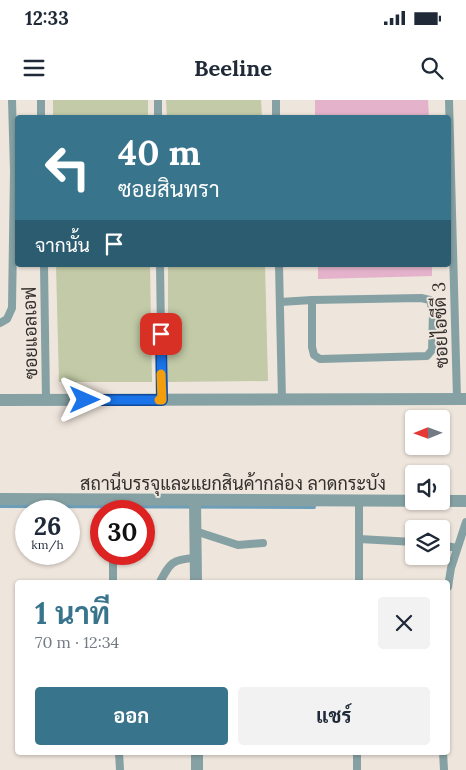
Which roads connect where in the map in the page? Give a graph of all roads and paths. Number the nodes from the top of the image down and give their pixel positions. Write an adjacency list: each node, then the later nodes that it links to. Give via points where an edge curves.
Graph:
1 (12, 100): 16 (lane, via 12,308 7,319)
2 (41, 100): 6 (lane)
3 (158, 100): 7 (lane)
4 (276, 100): 8 (lane)
5 (449, 100): 9 (lane, ซอยไอซีดี 3)
6 (41, 115)
7 (158, 115)
8 (276, 115)
9 (450, 115)
10 (451, 146): 17 (lane, ซอยไอซีดี 3)
11 (44, 267): 19 (lane, ซอยแอลเอฟ)
12 (160, 267): 20 (lane)
13 (279, 267): 15 (lane)
14 (312, 300): 14 (lane, via 430,300 432,350 427,356 420,357 320,359 314,355 312,347); 15 (lane)
15 (280, 302): 21 (lane)
16 (0, 324)
17 (462, 399): 21 (street)
18 (0, 400): 19 (street)
19 (46, 400): 20 (street)
20 (162, 400): 21 (street)
21 (282, 400)
22 (0, 499): 27 (street, สถานีบรรจุและแยกสินค้ากล่อง ลาดกระบัง)
23 (195, 501): 24 (street, สถานีบรรจุและแยกสินค้ากล่อง ลาดกระบัง); 26 (street, สถานีบรรจุและแยกสินค้ากล่อง ลาดกระบัง); 29 (street)
24 (359, 502): 25 (street, สถานีบรรจุและแยกสินค้ากล่อง ลาดกระบัง); 30 (lane)
25 (466, 502)
26 (155, 503)
27 (90, 505)
28 (466, 522): 34 (lane)
29 (195, 531): 32 (lane, via 238,545); 35 (street)
30 (359, 539): 31 (lane); 40 (lane)
31 (405, 542)
32 (263, 543)
33 (450, 547): 34 (lane)
34 (457, 548): 41 (lane)
35 (195, 558): 38 (lane, via 172,563); 39 (street)
36 (113, 565): 37 (lane)
37 (113, 580)
38 (161, 580)
39 (196, 580)
40 (359, 580)
41 (449, 580)
42 (119, 755): 46 (lane)
43 (197, 755): 47 (street)
44 (358, 755): 48 (lane)
45 (443, 755): 49 (lane)
46 (120, 770)
47 (197, 770)
48 (357, 770)
49 (444, 770)

